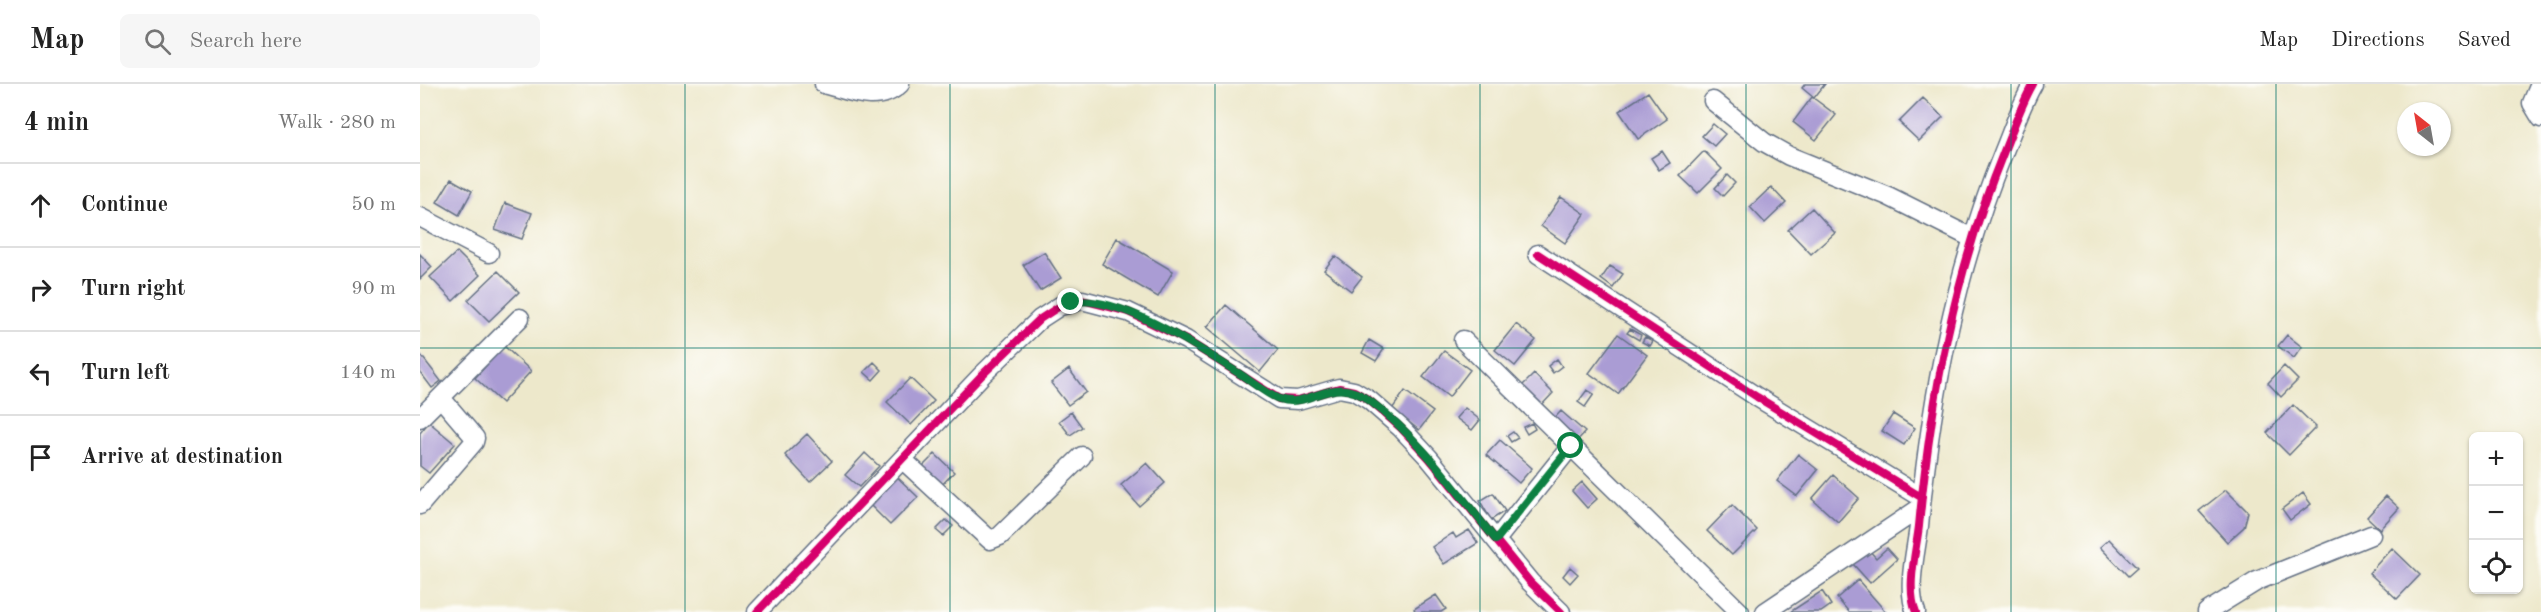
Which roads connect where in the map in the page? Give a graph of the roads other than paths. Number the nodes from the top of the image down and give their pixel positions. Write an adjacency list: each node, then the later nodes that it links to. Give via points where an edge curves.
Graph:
1 (824, 84): 2 (street, via 880,96)
2 (900, 84)
3 (2033, 84): 8 (street)
4 (2540, 84): 6 (street, via 2532,103)
5 (1713, 101): 8 (street, via 1764,142 1789,156 1888,196)
6 (2541, 118)
7 (420, 217): 9 (street)
8 (1972, 238): 18 (street, via 1943,354)
9 (489, 253)
10 (1538, 254): 18 (street)
11 (520, 318): 13 (street)
12 (1463, 340): 15 (street)
13 (441, 398): 14 (street); 19 (street, via 475,438)
14 (420, 418)
15 (1571, 446): 21 (street); 24 (street)
16 (1082, 456): 17 (street, via 1000,536 990,540)
17 (902, 459): 21 (street, via 1040,319 1060,306 1082,300 1128,312 1186,340 1279,399 1298,400 1339,388 1370,400 1401,428); 22 (street)
18 (1921, 503): 25 (street); 26 (street, via 1912,589)
19 (420, 505)
20 (2371, 535): 27 (street, via 2257,581)
21 (1496, 540): 23 (street)
22 (757, 612)
23 (1561, 612)
24 (1740, 612)
25 (1765, 612)
26 (1916, 612)
27 (2208, 612)

